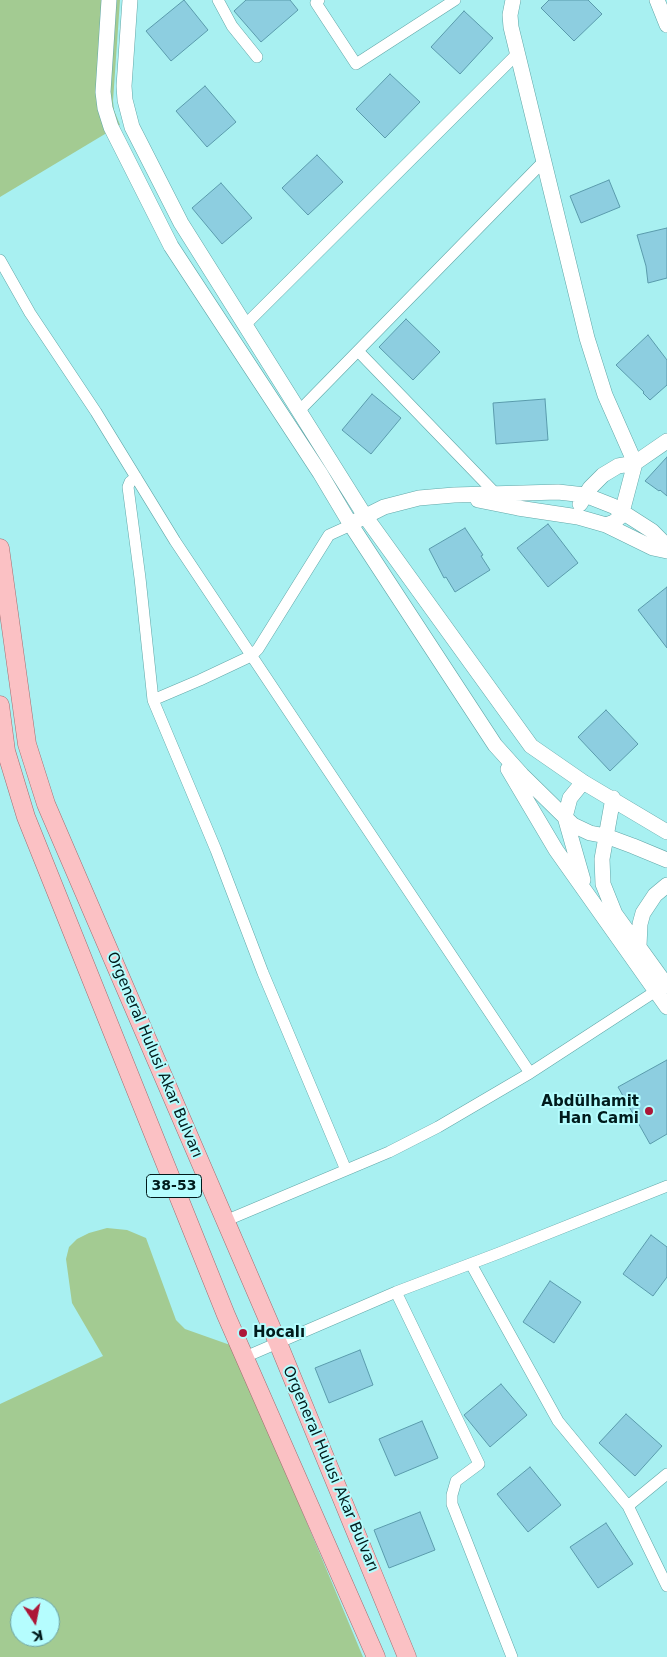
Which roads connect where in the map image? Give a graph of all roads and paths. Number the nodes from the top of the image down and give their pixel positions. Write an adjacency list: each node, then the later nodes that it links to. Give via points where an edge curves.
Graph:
1 (109, 0): 25 (street, via 103,92 104,108 111,127 170,246)
2 (130, 0): 13 (street, via 124,86 132,126 181,223)
3 (218, 0): 10 (street, via 232,26)
4 (319, 0): 5 (street, via 316,2 356,64)
5 (455, 0)
6 (513, 0): 9 (street, via 510,21)
7 (657, 0): 8 (street)
8 (667, 25)
9 (517, 54): 11 (street); 13 (street)
10 (257, 57)
11 (543, 162): 14 (street); 17 (street, via 595,367)
12 (0, 260): 18 (street, via 30,313)
13 (245, 325): 15 (street)
14 (358, 351): 15 (street); 19 (street)
15 (299, 411): 23 (street)
16 (667, 440): 17 (street)
17 (635, 463): 21 (street, via 618,466 603,474); 22 (street)
18 (136, 477): 30 (street, via 174,541); 31 (street, via 130,482 128,491)
19 (496, 494): 20 (street); 21 (street, via 558,492)
20 (454, 495): 23 (street, via 392,504); 24 (street)
21 (585, 496): 22 (street); 24 (street, via 579,505)
22 (622, 511): 26 (street, via 618,520); 27 (street)
23 (365, 516): 25 (street); 34 (street, via 531,746)
24 (578, 517): 26 (street)
25 (351, 524): 30 (street, via 330,535); 33 (street)
26 (606, 525): 29 (street)
27 (667, 546)
28 (0, 548): 48 (main road, Orgeneral Hulusi Akar Bulvarı, via 27,744 46,804)
29 (667, 552)
30 (251, 656): 31 (street); 45 (street)
31 (153, 700): 46 (street)
32 (0, 705): 52 (main road, Orgeneral Hulusi Akar Bulvarı / 38-53, via 6,750 26,817)
33 (495, 745): 36 (street); 41 (street, via 545,832)
34 (583, 782): 35 (street); 36 (street, via 570,798)
35 (613, 798): 37 (street); 38 (street)
36 (565, 817): 38 (street, via 590,833); 41 (street)
37 (667, 832)
38 (606, 836): 39 (street); 42 (street, via 602,884 615,914)
39 (667, 860)
40 (667, 885): 42 (street, via 655,895 643,913)
41 (587, 893): 43 (street)
42 (639, 946): 43 (street)
43 (662, 989): 44 (street); 45 (street)
44 (667, 1006)
45 (530, 1073): 46 (street, via 438,1127)
46 (346, 1170): 48 (street)
47 (667, 1186): 49 (street)
48 (225, 1221): 51 (main road, Orgeneral Hulusi Akar Bulvarı)
49 (471, 1264): 50 (street); 54 (street, via 558,1421)
50 (396, 1292): 51 (street); 58 (street, via 479,1464 456,1481 452,1504)
51 (278, 1343): 52 (street); 57 (main road, Orgeneral Hulusi Akar Bulvarı)
52 (245, 1357): 56 (main road, Orgeneral Hulusi Akar Bulvarı / 38-53)
53 (667, 1474): 54 (street)
54 (628, 1506): 55 (street)
55 (667, 1586)
56 (376, 1657)
57 (407, 1657)
58 (512, 1657)

